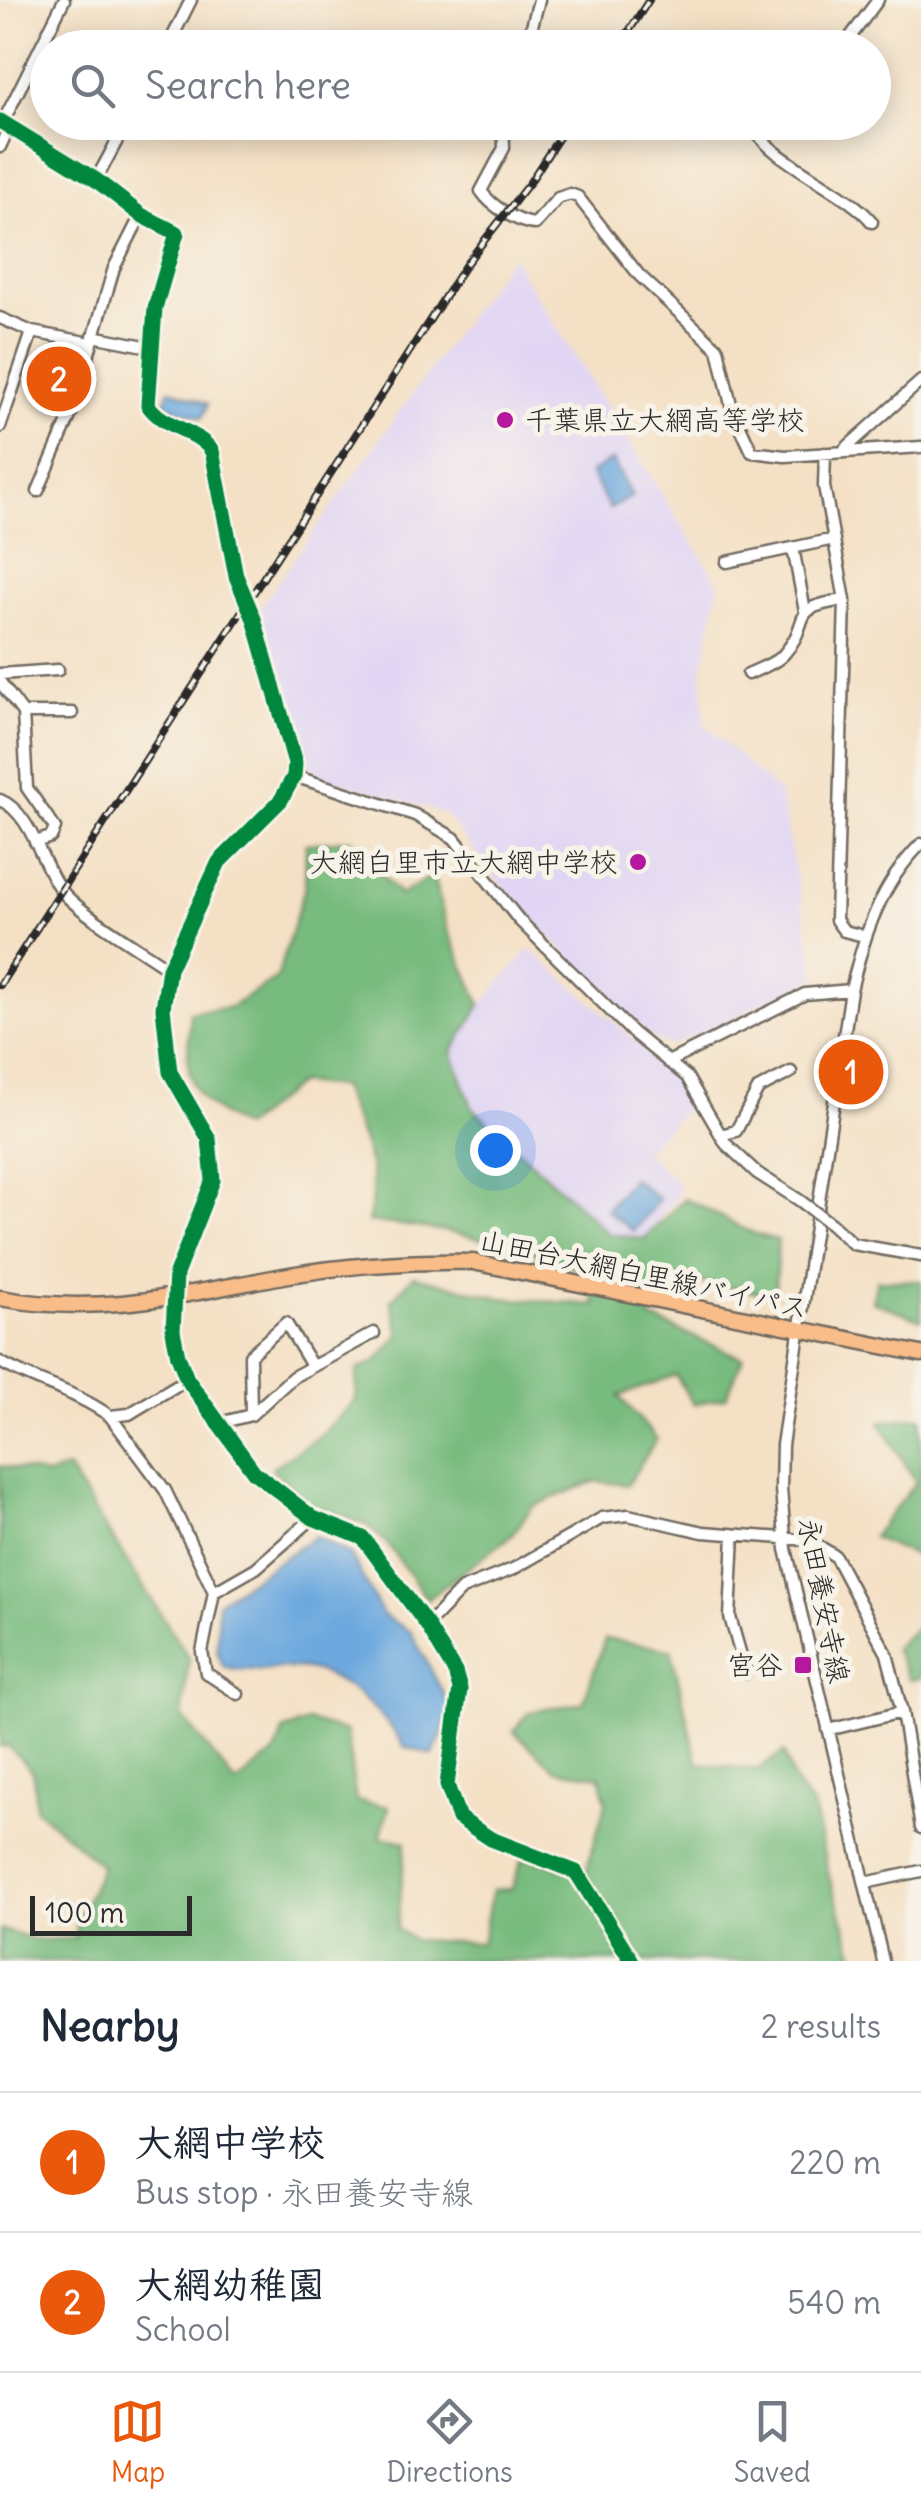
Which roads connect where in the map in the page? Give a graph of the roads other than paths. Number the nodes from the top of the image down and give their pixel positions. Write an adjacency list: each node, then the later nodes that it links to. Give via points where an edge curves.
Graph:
1 (51, 0): 5 (street)
2 (191, 0): 7 (street)
3 (539, 0): 8 (street)
4 (878, 0): 9 (street)
5 (62, 4): 6 (street)
6 (49, 30)
7 (176, 30)
8 (531, 30)
9 (856, 30)
10 (30, 70): 11 (street)
11 (4, 123): 12 (street); 17 (street)
12 (30, 139)
13 (31, 140): 18 (street)
14 (117, 140): 18 (street)
15 (504, 140): 29 (street, via 480,191 487,200 536,224 558,198 578,198 640,275 718,349 732,408 752,452)
16 (762, 140): 20 (street, via 850,198)
17 (0, 146)
18 (96, 180): 19 (street)
19 (141, 215): 23 (street, via 114,268); 24 (street, via 178,233 154,308)
20 (872, 222)
21 (0, 318): 22 (street)
22 (32, 332): 23 (street); 26 (street)
23 (92, 339): 24 (street); 30 (street, via 71,414)
24 (150, 347): 42 (street, via 148,405 212,451 236,576 292,750)
25 (921, 382): 28 (street)
26 (0, 427)
27 (921, 447): 28 (street)
28 (844, 450): 29 (street)
29 (824, 453): 31 (street)
30 (38, 491)
31 (834, 539): 32 (street); 34 (street)
32 (792, 548): 33 (street); 35 (street)
33 (727, 562)
34 (845, 600): 35 (street); 46 (street, via 836,920 844,931)
35 (805, 611): 38 (street, via 783,656)
36 (58, 670): 37 (street)
37 (0, 674)
38 (748, 674)
39 (0, 682): 40 (street)
40 (23, 713): 41 (street); 44 (street, via 27,788 55,828)
41 (72, 714)
42 (294, 776): 47 (street, via 281,800 219,862); 49 (street, via 354,792 445,831 519,920)
43 (0, 800): 44 (street)
44 (36, 842): 47 (street, via 62,892)
45 (921, 844): 46 (street, 永田養安寺線, via 888,886)
46 (864, 936): 48 (street, 永田養安寺線)
47 (169, 969): 54 (street, via 163,1008 170,1072 209,1139 212,1180 176,1274)
48 (851, 990): 49 (street, via 805,994); 55 (street, 永田養安寺線)
49 (668, 1062): 51 (street, via 686,1077)
50 (791, 1072): 51 (street, via 758,1090 736,1131)
51 (720, 1135): 52 (street, bridge, via 757,1173 854,1244)
52 (921, 1256)
53 (0, 1298): 54 (main road, 山田台大網白里線バイパス, via 70,1308)
54 (174, 1300): 55 (main road, 山田台大網白里線バイパス, via 290,1275 404,1261 473,1262); 60 (street, via 173,1331)
55 (798, 1332): 57 (main road, 山田台大網白里線バイパス); 66 (street, 永田養安寺線, via 782,1445)
56 (374, 1333): 59 (street)
57 (921, 1354)
58 (0, 1362): 62 (street, via 72,1391)
59 (312, 1366): 61 (street); 61 (street, via 286,1323 270,1333 250,1355)
60 (187, 1379): 62 (street, via 129,1414); 63 (street)
61 (251, 1415): 63 (street)
62 (110, 1416): 67 (street, via 165,1490)
63 (219, 1423): 64 (street, via 254,1472)
64 (312, 1518): 67 (street, via 256,1568); 68 (street, via 363,1538)
65 (734, 1535): 66 (street); 68 (street, via 646,1517 602,1518 513,1569 462,1589); 69 (street, via 730,1617)
66 (785, 1538): 71 (street, via 810,1540 835,1556 886,1654); 72 (street, 永田養安寺線)
67 (214, 1592): 70 (street, via 202,1652 206,1673)
68 (427, 1625): 76 (street, via 460,1689 447,1785 453,1808 470,1828 576,1872)
69 (746, 1673)
70 (238, 1694)
71 (902, 1712): 72 (street); 73 (street)
72 (828, 1730): 75 (street, 永田養安寺線)
73 (921, 1828)
74 (921, 1870): 75 (street)
75 (865, 1883): 77 (street, 永田養安寺線)
76 (632, 1961)
77 (883, 1961)

